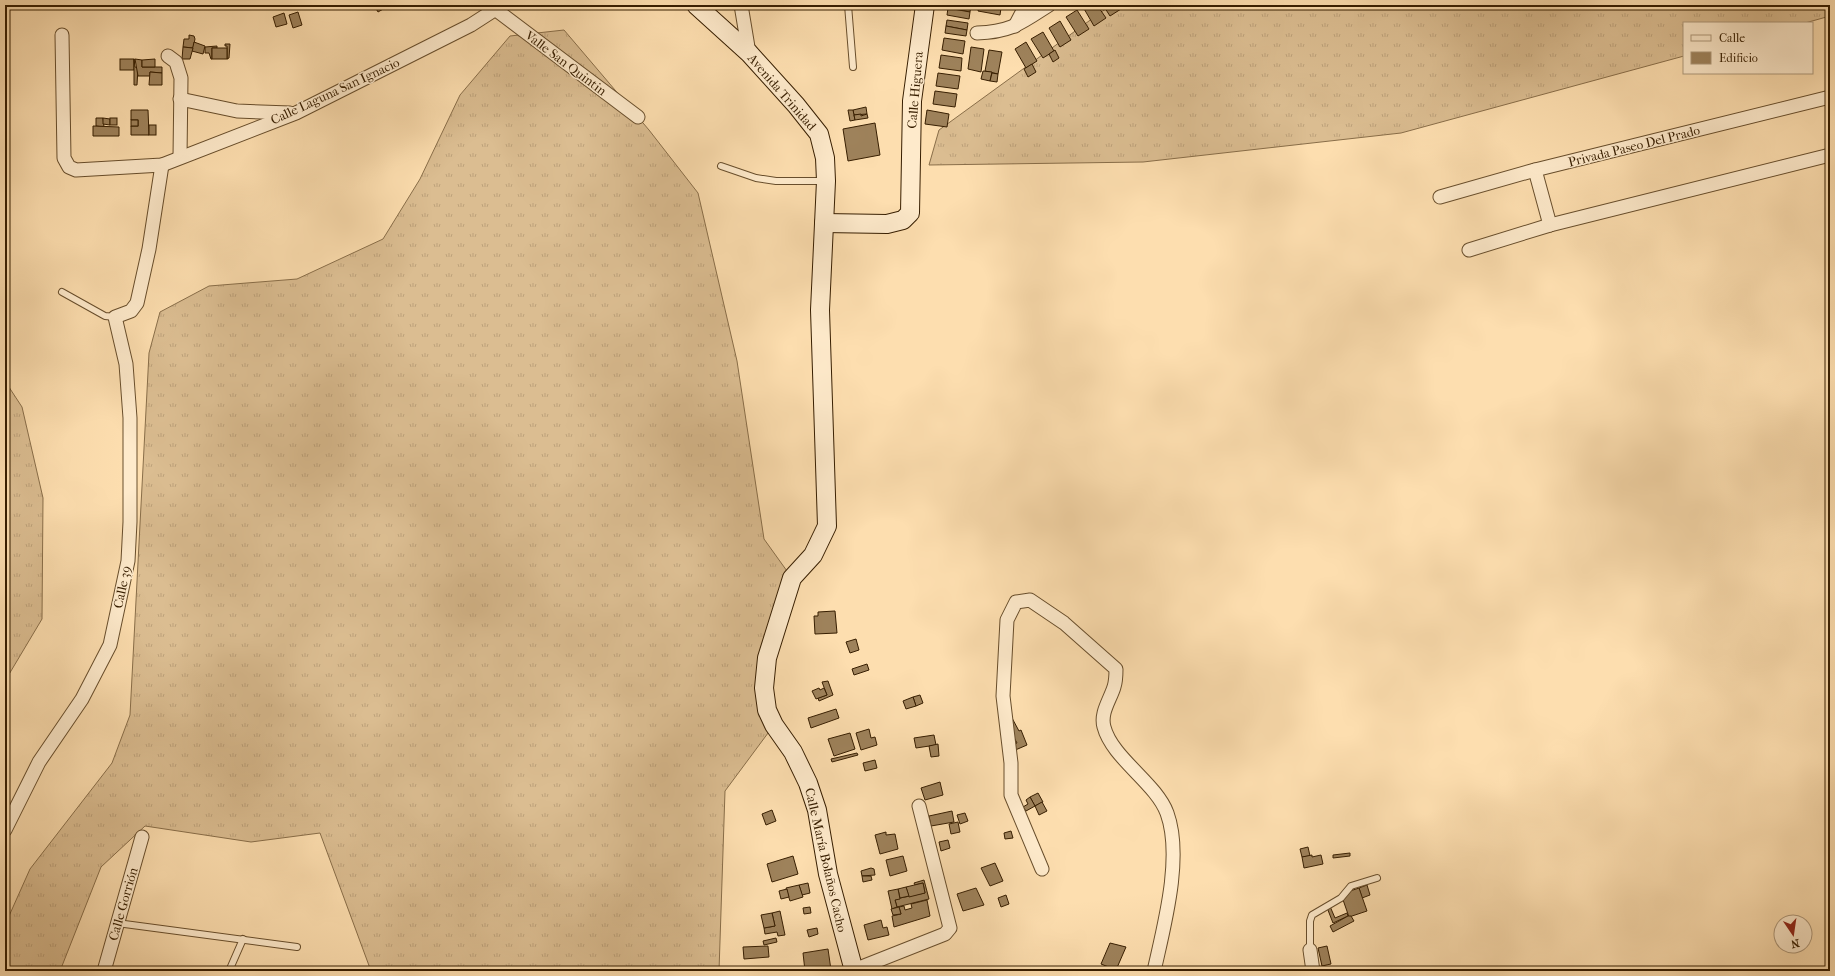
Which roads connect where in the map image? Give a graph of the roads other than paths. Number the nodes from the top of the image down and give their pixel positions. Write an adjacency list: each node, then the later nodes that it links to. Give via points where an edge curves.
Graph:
1 (696, 5): 11 (street, Avenida Trinidad)
2 (741, 5): 11 (street)
3 (848, 5): 13 (lane)
4 (925, 5): 25 (street, Calle Higuera, via 912,102 910,213 903,220 887,224)
5 (1026, 5): 8 (street)
6 (1049, 5): 8 (street)
7 (498, 7): 16 (street, Calle Laguna San Ignacio, via 471,25); 17 (street, Valle San Quintin)
8 (1015, 26): 9 (street, via 996,33)
9 (977, 33)
10 (62, 35): 20 (street, via 64,158 69,167 76,170)
11 (749, 53): 23 (street, Avenida Trinidad, via 819,134 825,158)
12 (168, 56): 15 (street, via 179,68)
13 (853, 67)
14 (1830, 97): 22 (street, Privada Paseo Del Prado)
15 (180, 99): 16 (street, via 237,111); 19 (street)
16 (296, 113): 19 (street, Calle Laguna San Ignacio)
17 (638, 117)
18 (1830, 155): 26 (street)
19 (180, 157): 20 (street, Calle Laguna San Ignacio)
20 (162, 165): 29 (street, via 149,249 137,303 131,311)
21 (721, 166): 23 (lane, via 756,178)
22 (1535, 170): 24 (street, Privada Paseo Del Prado); 26 (street)
23 (826, 182): 25 (street, Avenida Trinidad)
24 (1440, 197)
25 (824, 223): 39 (street, Calle María Bolaños Cacho, via 820,310 827,526 813,555 792,578 767,658 764,688 767,710 793,752 808,783 817,810 828,874)
26 (1550, 225): 27 (street)
27 (1469, 250)
28 (62, 292): 29 (lane, via 105,316)
29 (115, 317): 31 (street, Calle 39, via 126,364 130,418 130,522 128,561 110,645 82,699 39,762)
30 (919, 806): 39 (street, via 950,928 945,934)
31 (5, 830)
32 (142, 837): 35 (street, Calle Gorrión)
33 (1042, 869): 42 (street, via 1011,795 1011,763 1003,696 1007,620 1016,602 1030,600 1064,623 1116,669 1115,686 1104,713 1104,727 1114,747 1151,788 1166,812 1173,840 1170,899)
34 (1377, 878): 38 (lane, via 1351,886 1341,898 1312,915)
35 (117, 923): 36 (lane); 40 (street, Calle Gorrión)
36 (243, 940): 37 (lane); 41 (lane)
37 (297, 947)
38 (1310, 950): 43 (street)
39 (854, 970)
40 (104, 971)
41 (229, 971)
42 (1154, 971)
43 (1313, 971)

